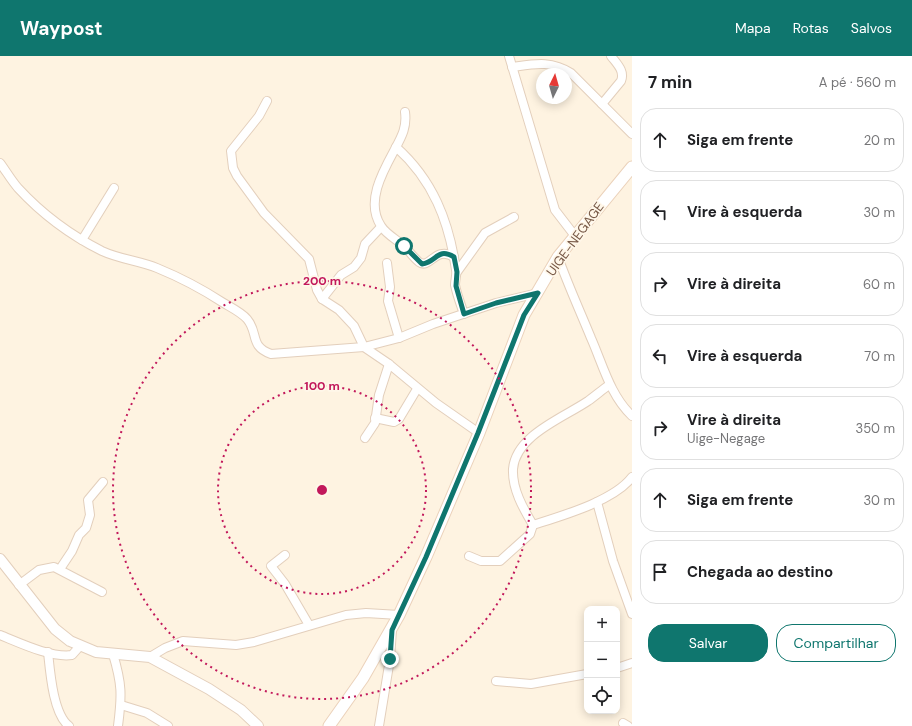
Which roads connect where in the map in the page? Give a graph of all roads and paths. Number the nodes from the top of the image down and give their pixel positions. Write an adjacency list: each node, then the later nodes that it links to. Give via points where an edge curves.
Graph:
1 (509, 56): 3 (street)
2 (611, 56): 5 (street, via 623,76)
3 (512, 67): 5 (street, via 543,63 562,67 571,72); 14 (street, via 555,210)
4 (267, 101): 21 (street, via 263,111 231,151 233,168 236,176 264,213 309,259 317,290)
5 (602, 104): 7 (street)
6 (405, 112): 8 (street, via 406,127)
7 (632, 134)
8 (396, 147): 13 (street, via 385,166 376,195 375,211); 16 (street, via 424,178 436,198)
9 (0, 163): 15 (street, via 17,186 46,216)
10 (632, 167): 14 (main road, UIGE-NEGAGE)
11 (114, 188): 15 (street)
12 (514, 218): 19 (street, via 485,233)
13 (381, 227): 16 (street, via 422,264 442,253 447,252); 21 (street, via 365,244 361,258 354,267 341,276)
14 (575, 236): 17 (main road, UIGE-NEGAGE)
15 (82, 240): 24 (street, via 104,252 158,268 220,300 247,318 252,326 255,342 264,352 282,354)
16 (454, 257): 19 (street)
17 (558, 258): 20 (main road, UIGE-NEGAGE); 26 (street)
18 (387, 263): 23 (street, via 390,287 388,301)
19 (457, 272): 22 (street, via 456,286)
20 (538, 293): 22 (street); 30 (main road, UIGE-NEGAGE, via 524,315)
21 (322, 298): 24 (street, via 354,326)
22 (464, 314): 23 (street)
23 (399, 338): 24 (street)
24 (364, 347): 25 (street)
25 (389, 364): 27 (street); 29 (street)
26 (610, 385): 28 (street, via 623,408); 35 (street, via 545,426 520,449 515,462 514,477 522,507)
27 (417, 389): 29 (street, via 399,419 394,422); 30 (street)
28 (632, 416)
29 (375, 418): 31 (street, via 374,427)
30 (478, 433): 43 (main road, UIGE-NEGAGE)
31 (365, 438)
32 (632, 477): 34 (street)
33 (103, 482): 39 (street, via 88,500 90,516 86,528 79,535 72,552)
34 (597, 502): 35 (street); 42 (street, via 613,561)
35 (533, 525): 37 (street, via 530,534 500,561 481,561)
36 (286, 554): 44 (street, via 271,566)
37 (469, 556)
38 (0, 559): 40 (street)
39 (60, 569): 40 (street, via 39,570); 41 (street)
40 (19, 585): 47 (street, via 55,629)
41 (102, 592)
42 (632, 614)
43 (400, 615): 44 (street, via 356,613); 45 (main road, UIGE-NEGAGE)
44 (309, 625): 50 (street, via 254,642 220,645 183,641)
45 (392, 630): 60 (main road, UIGE-NEGAGE, via 363,678); 61 (street)
46 (0, 635): 48 (street)
47 (80, 646): 48 (street, via 72,655); 49 (street)
48 (48, 652): 56 (street, via 51,681 60,715 63,722)
49 (112, 654): 50 (street); 55 (street, via 120,678)
50 (150, 657): 59 (street, via 209,689 241,710)
51 (632, 663): 52 (street)
52 (620, 667)
53 (584, 675): 54 (street, via 531,684)
54 (496, 681)
55 (121, 705): 57 (street); 58 (street, via 147,713)
56 (69, 726)
57 (118, 726)
58 (168, 726)
59 (258, 726)
60 (329, 726)
61 (379, 726)

